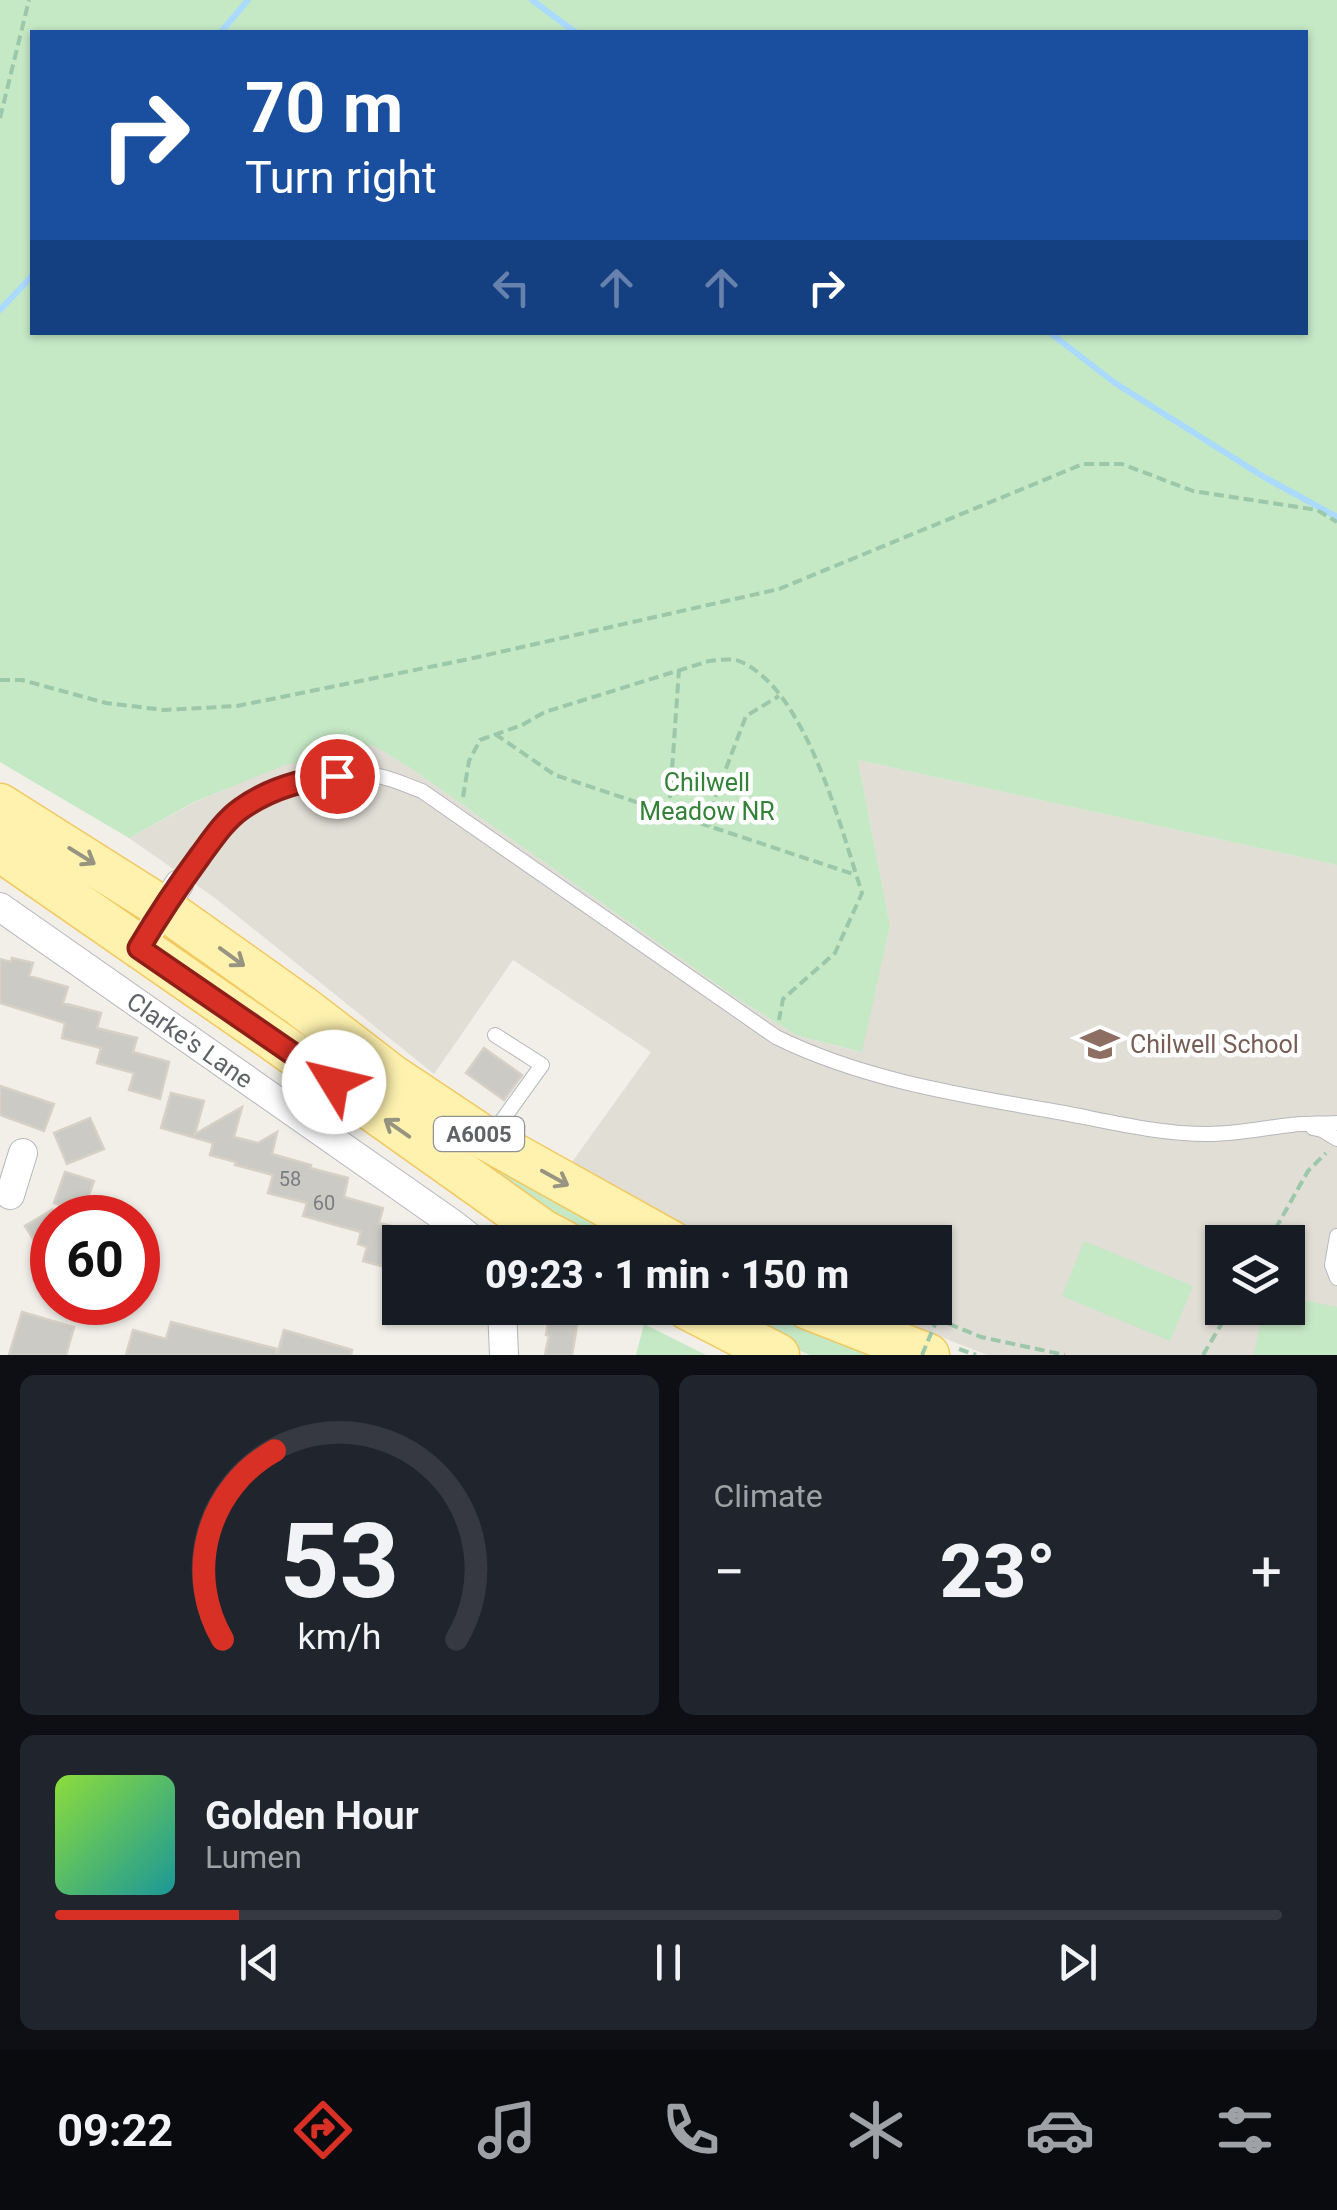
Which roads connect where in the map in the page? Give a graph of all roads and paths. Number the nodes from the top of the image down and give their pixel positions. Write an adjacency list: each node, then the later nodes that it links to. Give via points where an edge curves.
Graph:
1 (29, 0): 2 (path)
2 (0, 118)
3 (1337, 522): 5 (path, via 1316,510 1192,491 1122,464 1097,462 779,589 237,706 164,710)
4 (679, 670): 6 (path, via 736,659 768,678); 7 (path); 9 (path)
5 (0, 680)
6 (780, 696): 11 (path, via 746,716); 13 (path, via 828,789)
7 (495, 734): 9 (path, via 554,775); 10 (path, via 480,740 469,761)
8 (0, 805): 14 (main road, A6005, one-way to 14)
9 (669, 813): 11 (path)
10 (454, 814): 14 (lane, via 422,791 374,775 284,787 241,809 220,829); 18 (lane)
11 (709, 826): 13 (path)
12 (0, 850): 16 (main road, A6005)
13 (856, 875): 18 (path, via 862,894 834,953 782,999)
14 (171, 896): 16 (street); 21 (main road, A6005, one-way to 21, via 300,1006)
15 (0, 907): 23 (street, Clarke's Lane)
16 (139, 948): 24 (main road, A6005, one-way to 16)
17 (495, 1035): 21 (lane, via 542,1065)
18 (776, 1037): 20 (lane, via 858,1069 1130,1126 1204,1134)
19 (1337, 1123): 20 (lane)
20 (1293, 1125): 22 (lane, via 1322,1130)
21 (488, 1140): 25 (main road, A6005, one-way to 25)
22 (1332, 1146): 26 (path, via 1308,1171)
23 (454, 1225)
24 (533, 1225)
25 (640, 1225)
26 (1278, 1225)
27 (1337, 1236): 28 (lane)
28 (1337, 1278)
29 (503, 1325): 35 (street)
30 (720, 1325): 34 (main road)
31 (867, 1325): 33 (main road)
32 (1221, 1325): 37 (path)
33 (925, 1341): 36 (path, via 982,1336)
34 (775, 1354)
35 (504, 1355)
36 (1065, 1355)
37 (1203, 1355)

